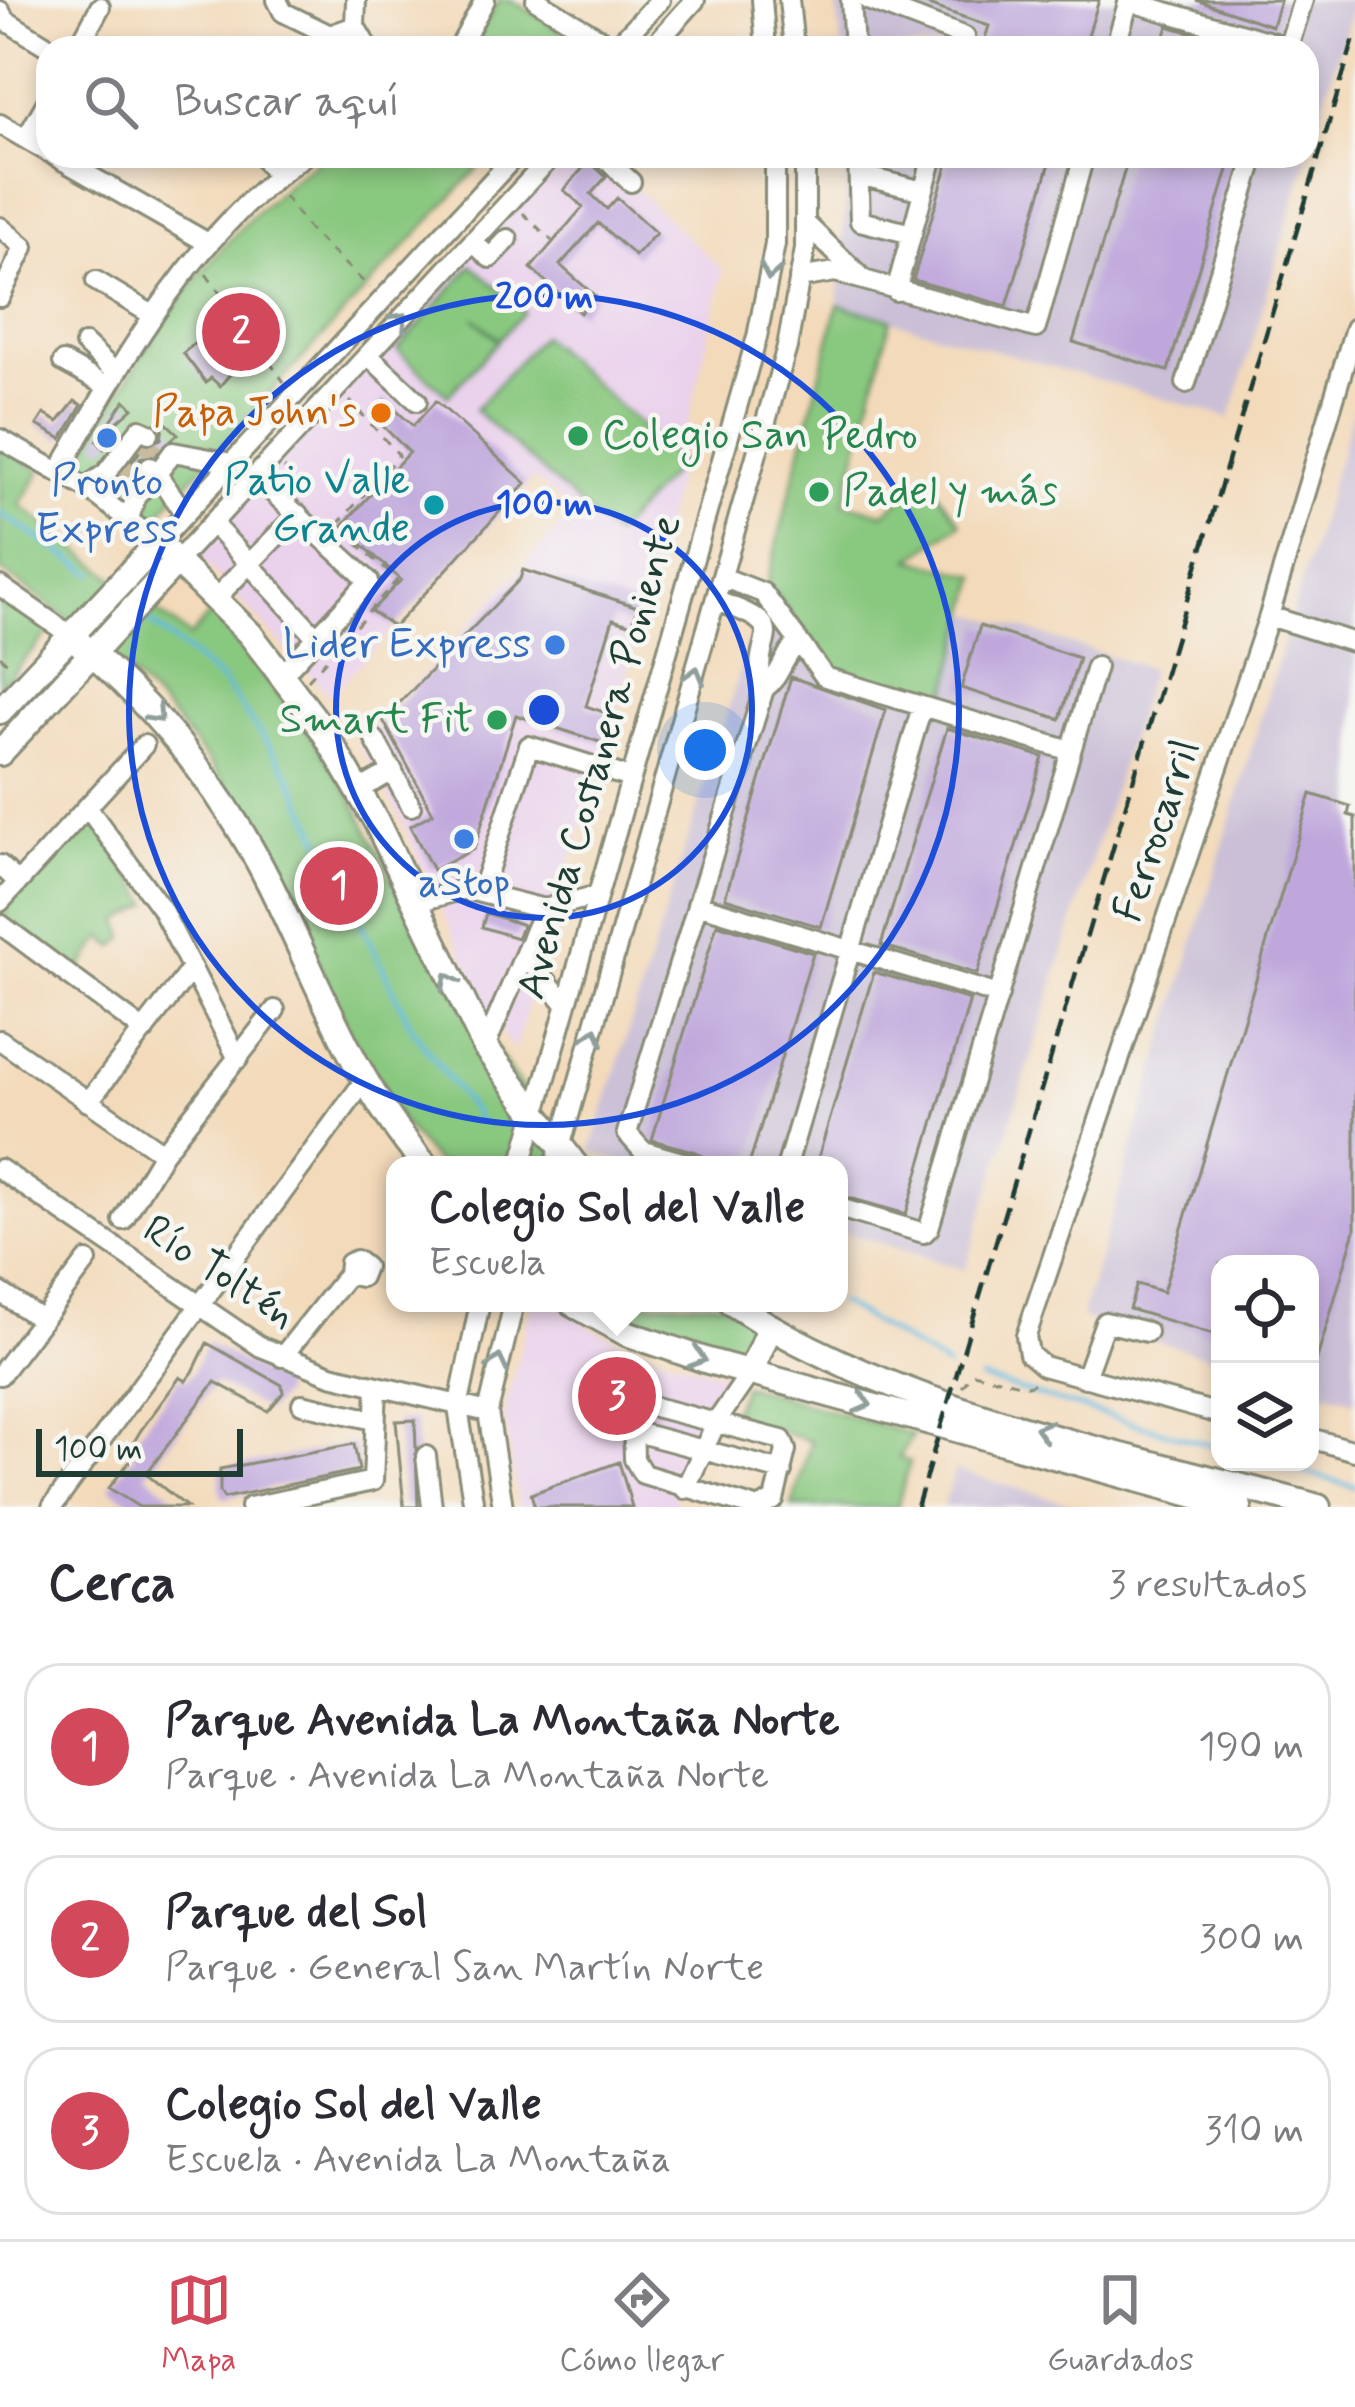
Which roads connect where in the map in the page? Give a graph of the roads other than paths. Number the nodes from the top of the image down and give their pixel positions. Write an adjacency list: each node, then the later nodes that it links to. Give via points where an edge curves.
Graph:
1 (277, 0): 15 (street, via 318,32)
2 (356, 0): 15 (street)
3 (485, 0): 19 (street)
4 (660, 0): 21 (street)
5 (695, 0): 22 (street)
6 (851, 0): 25 (street)
7 (868, 0): 26 (street)
8 (1303, 0): 29 (street)
9 (788, 1): 24 (street)
10 (543, 2): 20 (street)
11 (764, 2): 23 (street)
12 (1137, 2): 27 (street); 28 (street)
13 (1, 5): 16 (street)
14 (100, 7): 17 (street)
15 (356, 26): 18 (street)
16 (36, 36)
17 (84, 36)
18 (361, 36)
19 (466, 36)
20 (596, 36)
21 (626, 36)
22 (663, 36)
23 (765, 36)
24 (792, 36)
25 (853, 36)
26 (962, 36)
27 (1121, 36)
28 (1251, 36)
29 (1292, 36)
30 (36, 111): 31 (street)
31 (12, 132): 32 (street)
32 (0, 152)
33 (74, 168): 54 (street)
34 (269, 168): 46 (street)
35 (288, 168): 46 (street)
36 (503, 168): 70 (street)
37 (541, 168): 53 (street)
38 (616, 168): 47 (street)
39 (775, 168): 101 (street, Avenida Costanera Poniente, one-way to 101, via 776,244 757,338)
40 (805, 168): 49 (street, Avenida Costanera Poniente)
41 (858, 168): 51 (street, via 860,220)
42 (863, 168): 48 (street)
43 (930, 168): 48 (street)
44 (1081, 168): 58 (street, via 1036,328)
45 (1251, 168): 66 (street)
46 (274, 178): 54 (street)
47 (631, 182)
48 (923, 191): 51 (street)
49 (806, 224): 55 (street, Avenida Costanera Poniente); 57 (street)
50 (0, 227): 59 (street, via 25,247)
51 (911, 233): 58 (street)
52 (508, 239): 53 (street, via 490,258)
53 (473, 242): 63 (street, one-way to 53)
54 (201, 250): 60 (street)
55 (800, 278): 57 (street, via 824,271); 81 (street, Avenida Costanera Poniente)
56 (96, 281): 60 (street)
57 (866, 281): 58 (street)
58 (896, 290)
59 (0, 297)
60 (151, 314): 65 (street)
61 (1355, 328): 85 (street, Ferrocarril)
62 (85, 344): 65 (street)
63 (368, 355): 67 (street); 73 (street)
64 (63, 362): 65 (street)
65 (112, 380): 72 (street)
66 (1186, 383)
67 (417, 401)
68 (0, 439): 72 (street)
69 (126, 454): 74 (street)
70 (232, 463): 71 (street); 75 (street)
71 (152, 471): 75 (street); 77 (street)
72 (59, 472): 74 (street)
73 (255, 476): 76 (street); 78 (street)
74 (86, 487): 77 (street)
75 (184, 514): 79 (street)
76 (298, 514): 80 (street); 87 (street, via 369,581)
77 (129, 519): 79 (street)
78 (212, 523): 79 (street); 80 (street)
79 (168, 551): 83 (main road); 86 (main road); 90 (main road)
80 (249, 564): 83 (street); 87 (street)
81 (722, 578): 84 (street, Avenida Costanera Poniente); 88 (street, via 760,591)
82 (0, 586): 86 (street)
83 (216, 598): 92 (main road)
84 (716, 601): 93 (street, via 763,622); 131 (street, Avenida Costanera Poniente, one-way to 84)
85 (1268, 616): 89 (street); 151 (street, Ferrocarril, via 1026,1336 1029,1354)
86 (70, 635): 90 (main road); 95 (main road)
87 (318, 639): 92 (street)
88 (799, 642): 93 (street); 94 (street, via 825,677)
89 (1355, 643)
90 (92, 653): 99 (main road); 124 (main road, one-way to 124, via 208,777)
91 (1096, 667): 98 (street)
92 (290, 684): 102 (main road)
93 (764, 689): 111 (street)
94 (922, 706): 98 (street); 114 (street)
95 (0, 712)
96 (375, 740): 100 (street)
97 (144, 745): 104 (street)
98 (1071, 751): 117 (street)
99 (0, 753)
100 (393, 771): 102 (street); 103 (street)
101 (631, 778): 107 (street, via 529,746); 108 (street, Avenida Costanera Poniente)
102 (359, 790): 110 (main road)
103 (411, 806)
104 (87, 807): 106 (street); 116 (street, via 137,869)
105 (0, 865): 106 (street)
106 (18, 882): 109 (street)
107 (482, 889): 110 (street); 112 (street)
108 (598, 895): 112 (street); 118 (street, Avenida Costanera Poniente)
109 (0, 900)
110 (412, 903): 122 (main road, one-way to 110)
111 (697, 904): 114 (street); 132 (street, via 627,1132)
112 (544, 909): 115 (street)
113 (0, 924): 120 (street)
114 (848, 950): 117 (street); 133 (street)
115 (527, 958): 118 (street); 122 (street)
116 (192, 968): 120 (street); 123 (street)
117 (999, 995): 135 (street, via 929,1228)
118 (566, 1004): 126 (street, Avenida Costanera Poniente)
119 (275, 1010): 123 (street)
120 (144, 1030): 125 (street)
121 (0, 1040): 125 (street)
122 (485, 1047): 126 (main road)
123 (238, 1059): 127 (street)
124 (364, 1080): 128 (main road); 140 (street)
125 (88, 1102): 127 (street)
126 (534, 1118): 129 (street, Avenida Costanera Poniente); 130 (main road)
127 (163, 1153): 136 (street)
128 (419, 1156)
129 (523, 1156)
130 (561, 1156)
131 (564, 1156)
132 (663, 1156)
133 (790, 1156)
134 (0, 1169): 140 (street, Río Toltén)
135 (848, 1211)
136 (123, 1220)
137 (87, 1261): 145 (street)
138 (348, 1274): 148 (street)
139 (0, 1292): 145 (street)
140 (199, 1307): 148 (street, Río Toltén); 169 (street)
141 (478, 1312): 154 (street)
142 (512, 1312): 155 (street, one-way to 142)
143 (588, 1312): 149 (main road, one-way to 149, via 626,1333)
144 (746, 1312): 146 (main road)
145 (42, 1321): 150 (street)
146 (770, 1327): 149 (main road); 174 (main road, one-way to 146, via 957,1406)
147 (1147, 1332): 151 (street, via 1105,1322)
148 (282, 1357): 152 (street, Río Toltén)
149 (750, 1373): 158 (street); 173 (main road, one-way to 173)
150 (0, 1375)
151 (1085, 1378): 156 (street)
152 (377, 1388): 154 (street, Río Toltén); 157 (street)
153 (302, 1404): 157 (street)
154 (458, 1408): 155 (street, Río Toltén); 167 (street)
155 (488, 1412): 171 (street)
156 (1211, 1412)
157 (374, 1420): 170 (street, via 370,1484)
158 (717, 1421): 160 (street, via 647,1405 633,1414); 162 (street); 165 (street, via 782,1440)
159 (1355, 1427): 163 (street)
160 (632, 1432): 162 (street); 166 (street, via 643,1474)
161 (1319, 1441): 163 (street)
162 (704, 1450): 165 (street); 166 (street)
163 (1352, 1450)
164 (426, 1456): 168 (street)
165 (782, 1472): 172 (street, via 774,1500)
166 (685, 1489): 172 (street)
167 (472, 1501): 168 (street)
168 (432, 1506)
169 (52, 1507)
170 (250, 1507)
171 (503, 1507)
172 (758, 1507)
173 (1239, 1507)
174 (1318, 1507)

